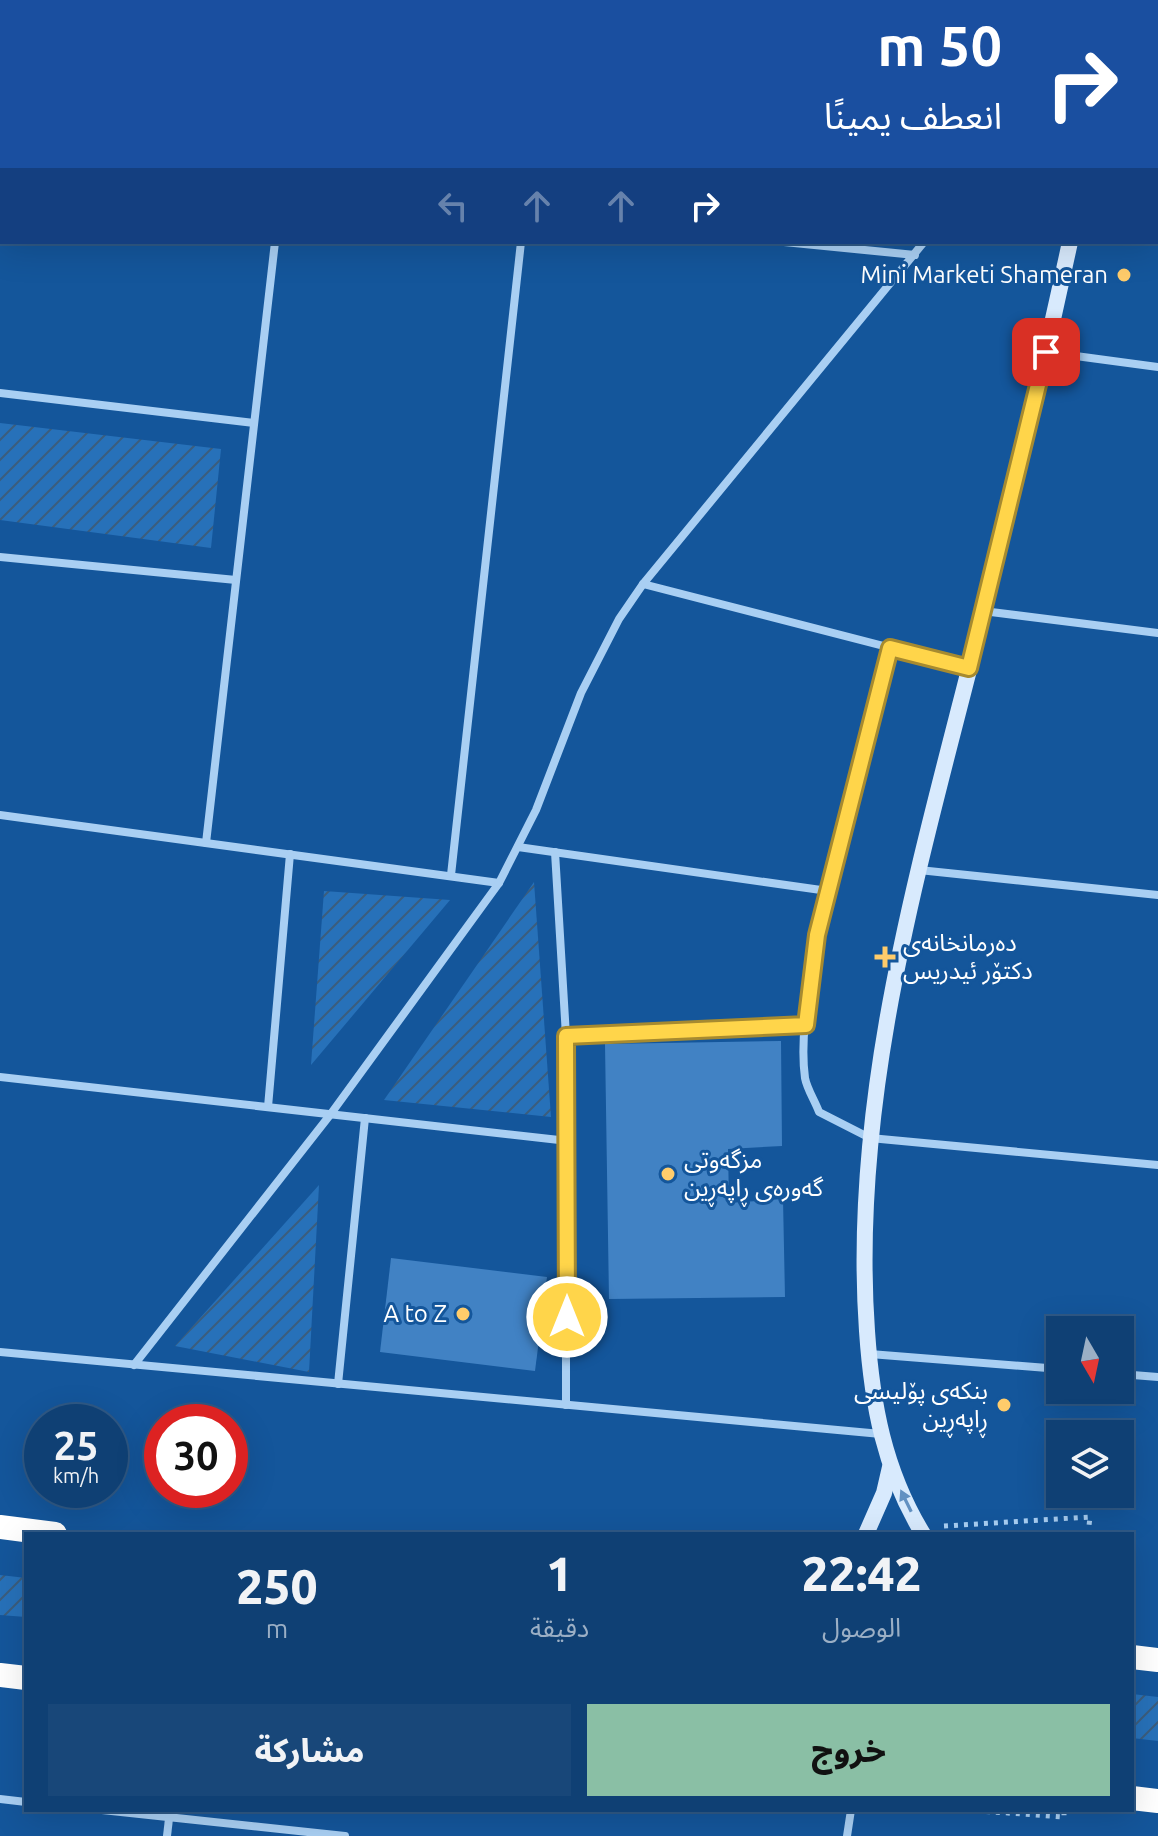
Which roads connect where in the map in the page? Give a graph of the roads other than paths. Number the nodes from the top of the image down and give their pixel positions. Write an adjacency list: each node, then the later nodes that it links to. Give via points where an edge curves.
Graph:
1 (275, 244): 10 (street)
2 (521, 244): 24 (street)
3 (804, 244): 6 (street)
4 (923, 244): 6 (street)
5 (1070, 244): 7 (street)
6 (915, 255): 13 (street)
7 (1046, 352): 8 (street); 14 (street)
8 (1158, 367)
9 (0, 393): 10 (street)
10 (254, 423): 12 (street)
11 (0, 557): 12 (street)
12 (236, 580): 19 (street)
13 (643, 584): 16 (street); 20 (street, via 581,693)
14 (982, 610): 15 (street); 17 (street)
15 (1158, 633)
16 (890, 648): 17 (street); 26 (street)
17 (969, 668): 23 (street)
18 (0, 815): 19 (street)
19 (206, 843): 22 (street)
20 (518, 847): 21 (street); 25 (street)
21 (555, 852): 26 (street); 29 (street)
22 (290, 854): 24 (street); 31 (street)
23 (918, 870): 27 (street); 34 (street)
24 (451, 875): 25 (street)
25 (499, 883): 32 (street)
26 (828, 891): 28 (street)
27 (1158, 895)
28 (806, 1025): 29 (street); 34 (street, via 805,1079 819,1112)
29 (566, 1036): 35 (street)
30 (0, 1077): 31 (street)
31 (268, 1107): 32 (street)
32 (330, 1115): 33 (street); 39 (street)
33 (365, 1118): 35 (street); 43 (street)
34 (870, 1138): 36 (street); 38 (street, via 864,1210)
35 (568, 1141): 44 (street)
36 (1158, 1165)
37 (0, 1352): 39 (street)
38 (869, 1354): 40 (street); 45 (street)
39 (134, 1365): 43 (street)
40 (1046, 1368)
41 (1134, 1375): 42 (street)
42 (1158, 1377)
43 (338, 1384): 44 (street)
44 (566, 1405): 45 (street)
45 (881, 1434): 46 (street)
46 (890, 1467): 49 (street); 50 (street, one-way to 46)
47 (0, 1527): 48 (highway)
48 (39, 1532)
49 (867, 1532)
50 (922, 1532)
51 (1134, 1657): 52 (highway)
52 (1158, 1660)
53 (0, 1675): 54 (highway)
54 (24, 1678)
55 (1134, 1798): 57 (highway)
56 (0, 1799): 58 (street)
57 (1158, 1801)
58 (24, 1802)
59 (136, 1812): 61 (street)
60 (851, 1812): 64 (street)
61 (170, 1814): 62 (street); 63 (street)
62 (167, 1836)
63 (345, 1836)
64 (847, 1836)

